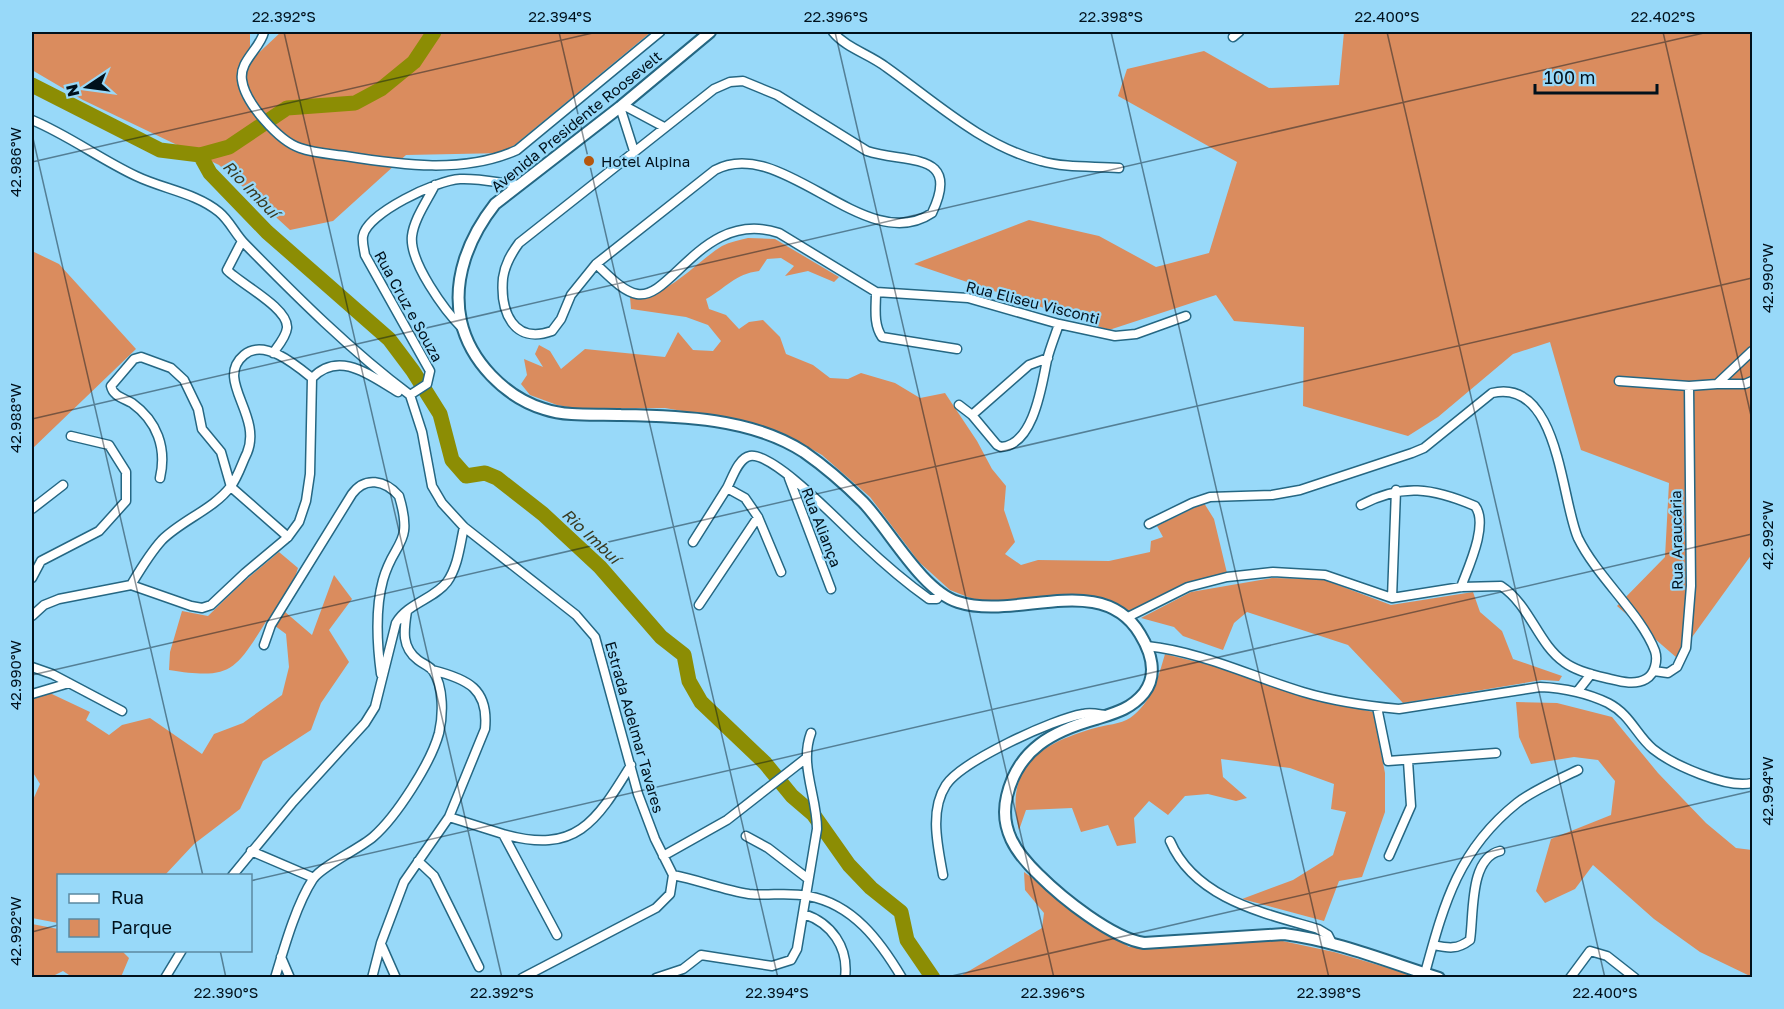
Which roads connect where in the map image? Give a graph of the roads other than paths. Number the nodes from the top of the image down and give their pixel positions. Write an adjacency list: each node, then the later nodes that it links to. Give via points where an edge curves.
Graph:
1 (264, 32): 2 (street, via 243,65 241,77 244,92 274,131 301,149 417,166 490,160 517,150)
2 (660, 32)
3 (710, 32): 5 (main road, Avenida Presidente Roosevelt)
4 (833, 32): 9 (street, via 929,101 1011,150 1044,162)
5 (621, 106): 7 (street); 8 (street); 11 (main road, Avenida Presidente Roosevelt)
6 (32, 120): 12 (street, via 133,175 203,201 222,214)
7 (664, 127): 8 (street); 13 (street, via 714,89 742,81 777,95 867,151 922,161 941,178 942,192 932,213 925,218 880,219 840,204 778,171 750,162 734,162 715,170)
8 (634, 151): 13 (street, via 519,243 503,276 503,296 510,320 530,336 552,331 571,295)
9 (1119, 168)
10 (435, 185): 11 (street, Rua Cruz e Souza, via 472,179); 17 (street, via 412,235 413,250 444,307); 27 (street, Rua Cruz e Souza, via 387,209 363,236 365,255 431,375 427,384)
11 (520, 185): 17 (main road, Avenida Presidente Roosevelt, via 495,204 467,251 459,312)
12 (242, 241): 20 (street, via 228,270 265,298 284,319 286,331); 27 (street, via 334,333)
13 (596, 264): 14 (street, Rua Eliseu Visconti, via 627,290 643,294 655,289 717,238 732,231 762,228 779,233)
14 (876, 292): 16 (street, Rua Eliseu Visconti, via 968,298); 18 (street, via 876,319 882,337)
15 (1186, 316): 16 (street, Rua Eliseu Visconti, via 1136,334 1115,336)
16 (1059, 324): 21 (street)
17 (463, 329): 49 (main road, Avenida Presidente Roosevelt, via 477,359 493,377 525,401 546,410 711,421 772,437 801,450 863,502)
18 (957, 349)
19 (1752, 351): 25 (street)
20 (273, 353): 22 (street); 34 (street, via 263,348 251,350 233,369 251,434)
21 (1048, 358): 29 (street, via 1029,365); 29 (street, via 1039,404 1010,445 997,445)
22 (312, 378): 27 (street, via 338,365 351,366 404,395); 42 (street, via 306,501 299,522)
23 (1619, 381): 26 (street)
24 (1752, 381): 25 (street)
25 (1718, 384): 26 (street)
26 (1689, 386): 59 (street, Rua Araucária, via 1691,585 1686,648 1677,667 1668,673)
27 (413, 393): 41 (street, Estrada Adelmar Tavares, via 432,486)
28 (959, 405): 29 (street)
29 (972, 415)
30 (71, 436): 45 (street, via 109,445 126,472 126,501 99,531 41,561)
31 (788, 475): 35 (street, via 763,458 748,456 742,459); 48 (street, Rua Aliança); 49 (street, via 928,599 937,599)
32 (160, 478): 34 (street, via 161,441 154,426 147,415 115,394 111,386 134,359 146,357 171,368 184,380 198,409 202,429 221,452)
33 (63, 485): 38 (street)
34 (231, 487): 42 (street); 46 (street, via 164,538)
35 (727, 488): 39 (street, via 745,498); 43 (street)
36 (1396, 490): 37 (street); 47 (street, via 1453,496 1479,511 1478,537); 50 (street)
37 (1361, 505)
38 (32, 509)
39 (758, 517): 44 (street); 51 (street)
40 (1149, 524): 59 (street, via 1210,497 1300,490 1412,453 1424,448 1492,393 1504,390 1522,398 1545,423 1557,452 1578,537 1648,638 1656,656)
41 (464, 528): 52 (street, via 446,583); 72 (street, Estrada Adelmar Tavares, via 590,630 602,659)
42 (288, 537): 46 (street, via 211,605 202,608)
43 (693, 542)
44 (781, 572)
45 (32, 578)
46 (131, 585): 53 (street, via 59,599)
47 (1461, 587): 50 (street); 60 (street, via 1501,586 1510,592 1555,654)
48 (831, 589)
49 (941, 593): 54 (main road, Avenida Presidente Roosevelt, via 978,608 1086,600 1108,604)
50 (1392, 598): 54 (street, via 1325,575 1273,572 1227,577 1188,587)
51 (699, 605)
52 (407, 611): 58 (street, via 405,642 417,660); 62 (street, via 392,634)
53 (32, 616)
54 (1128, 617): 56 (main road, Avenida Presidente Roosevelt)
55 (264, 645): 62 (street, via 271,625 352,494 365,483 382,483 399,496 405,532 383,579 377,633)
56 (1147, 646): 65 (street, via 1199,655 1304,692); 67 (main road, via 1152,669 1147,690 1124,711)
57 (32, 667): 61 (street)
58 (432, 670): 75 (street, via 458,676 473,687 483,699 486,715 485,729); 87 (street, via 443,717 428,760 373,836)
59 (1654, 671): 60 (street, via 1647,679 1630,683)
60 (1591, 674): 63 (street)
61 (69, 683): 64 (street); 66 (street)
62 (382, 683): 79 (street, via 365,723)
63 (1577, 692): 65 (street, via 1540,687 1399,709); 74 (street, via 1608,704 1630,719 1652,748 1667,757 1728,783)
64 (32, 694)
65 (1377, 707): 71 (street, via 1388,761)
66 (122, 711)
67 (1109, 715): 86 (street, via 1084,713 1062,720 1006,745 954,776 945,787 936,822); 93 (main road, via 1068,726 1047,737 1033,748 1011,780 1005,824 1023,860 1060,893 1134,942 1284,934)
68 (812, 733): 70 (street)
69 (1496, 753): 71 (street)
70 (805, 759): 81 (street, via 727,820); 88 (street, via 817,809)
71 (1408, 761): 82 (street, via 1411,806)
72 (631, 765): 76 (street, via 604,808 581,831 536,842); 81 (street, Estrada Adelmar Tavares, via 638,794)
73 (1578, 770): 94 (street, via 1519,802 1479,842 1443,908)
74 (1752, 783)
75 (449, 817): 76 (street); 83 (street)
76 (503, 834): 91 (street)
77 (746, 836): 88 (street)
78 (1170, 841): 93 (street, via 1203,885 1228,898 1318,929)
79 (251, 851): 84 (street); 87 (street)
80 (1500, 851): 94 (street, via 1487,858 1474,886 1470,940 1452,949)
81 (663, 856): 85 (street, Estrada Adelmar Tavares)
82 (1389, 856)
83 (418, 861): 92 (street, via 404,882); 97 (street, via 434,876)
84 (234, 874)
85 (673, 875): 89 (street, via 750,894); 104 (street, via 670,894 656,908)
86 (943, 875)
87 (314, 878): 96 (street)
88 (807, 878): 89 (street)
89 (808, 896): 90 (street); 107 (street, via 861,923 885,949)
90 (804, 914): 105 (street, via 797,949 791,960 783,964 754,964 701,955 683,969); 106 (street, via 819,919 834,934 846,962)
91 (557, 935)
92 (381, 943): 102 (street); 103 (street)
93 (1332, 943): 98 (main road)
94 (1433, 945): 98 (street)
95 (181, 952): 99 (street)
96 (281, 957): 100 (street); 101 (street)
97 (479, 967)
98 (1425, 974): 108 (main road)
99 (165, 978)
100 (275, 978)
101 (290, 978)
102 (372, 978)
103 (396, 978)
104 (522, 978)
105 (656, 978)
106 (845, 978)
107 (902, 978)
108 (1439, 978)
109 (1570, 978): 110 (street, via 1590,951 1607,956)
110 (1635, 978)

